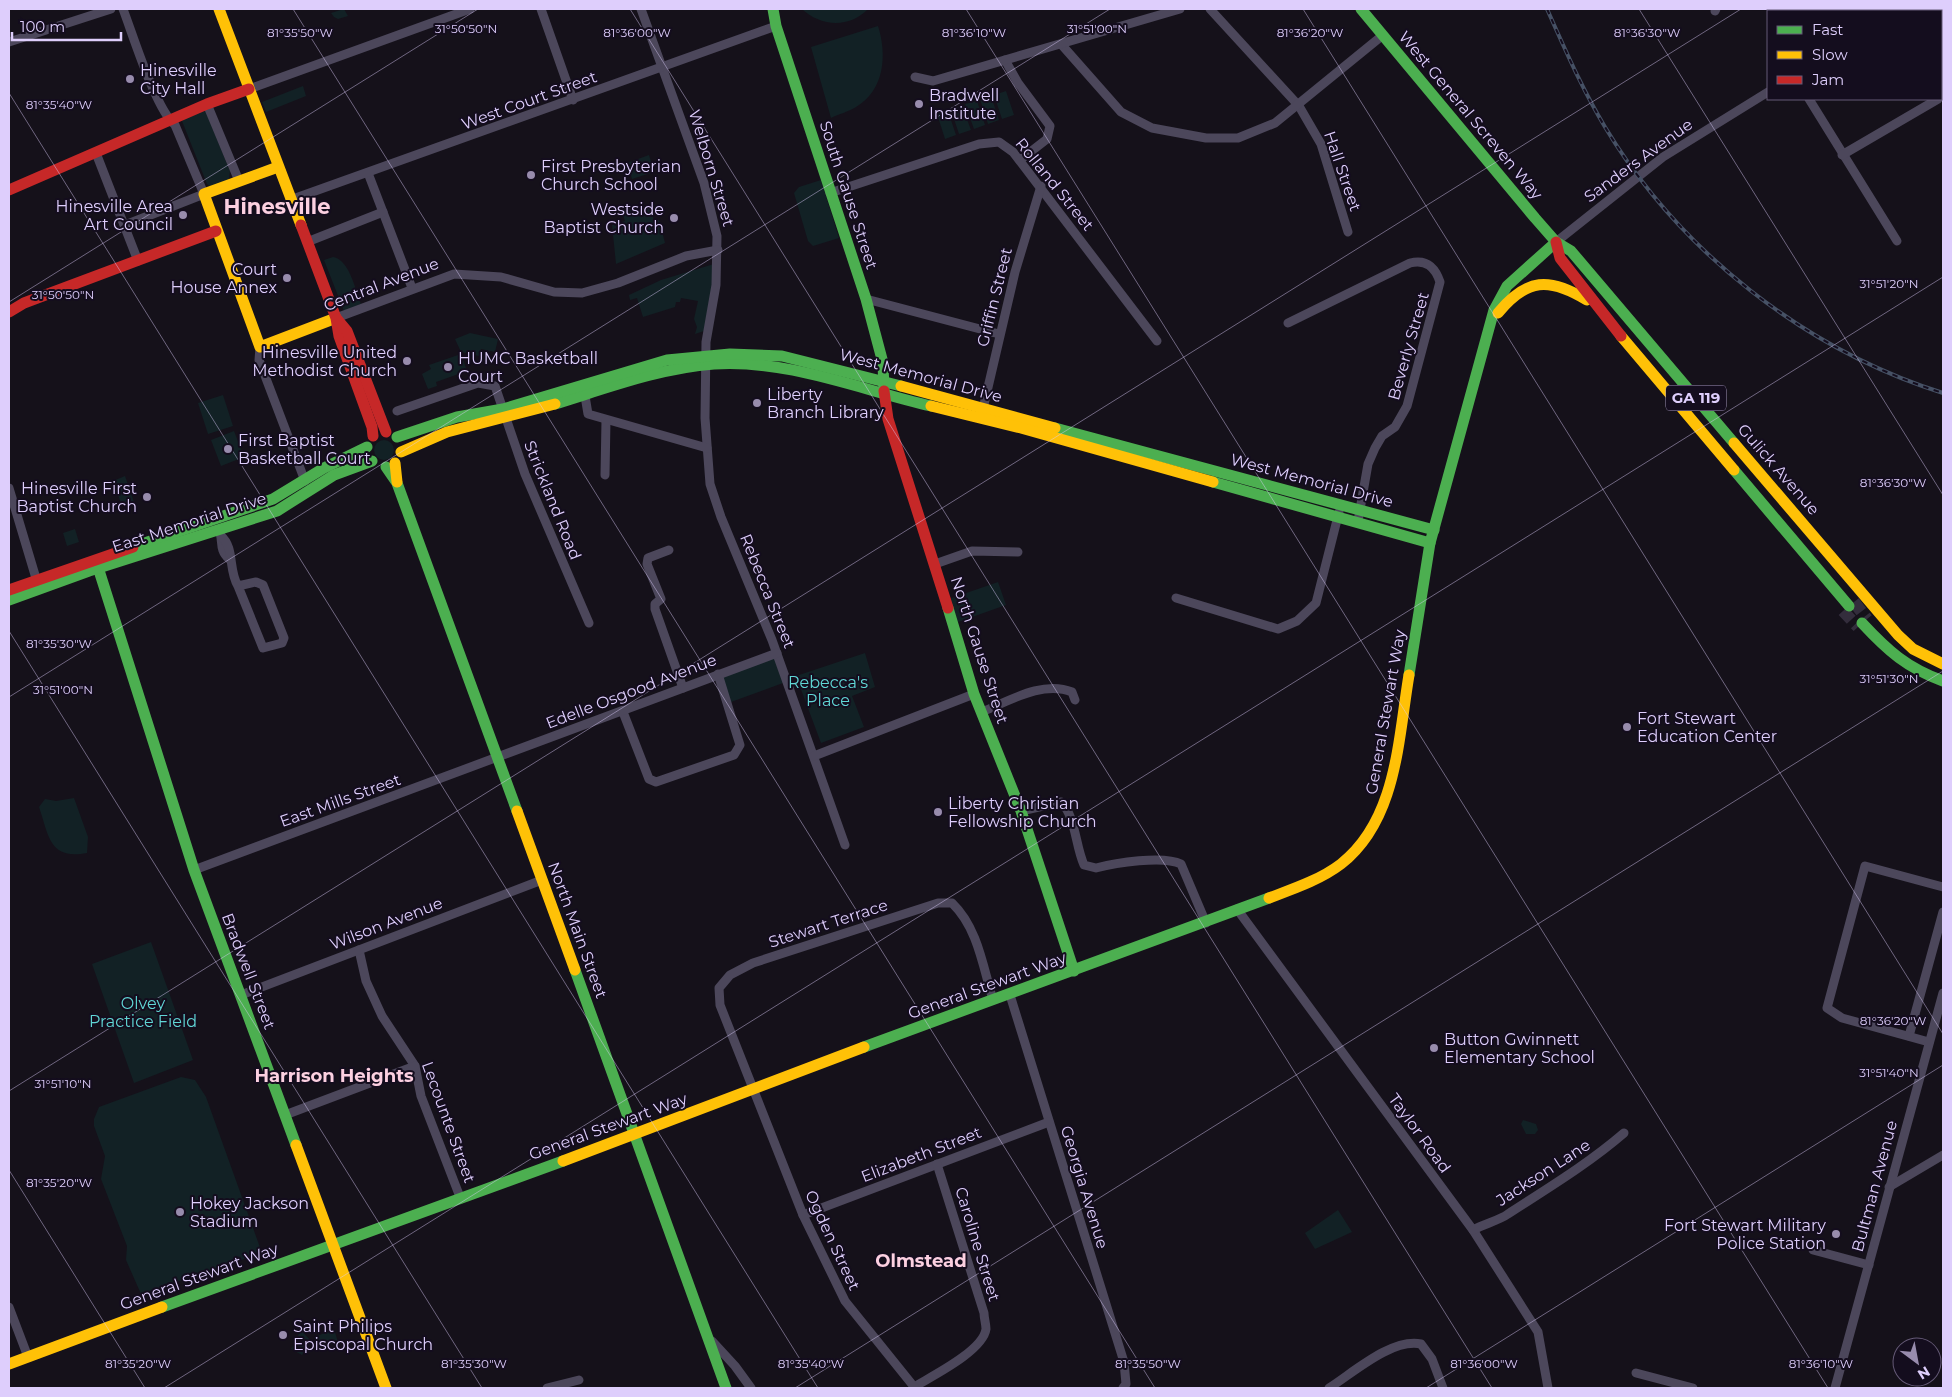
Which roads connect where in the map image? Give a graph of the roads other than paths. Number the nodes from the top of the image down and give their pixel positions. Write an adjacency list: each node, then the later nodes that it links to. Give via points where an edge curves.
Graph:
1 (111, 9): 13 (street)
2 (124, 9): 25 (street, via 150,81)
3 (219, 9): 18 (main road)
4 (470, 9): 18 (street)
5 (541, 9): 20 (street)
6 (641, 9): 16 (street, Welborn Street)
7 (773, 9): 11 (main road, South Gause Street)
8 (1180, 9): 14 (street)
9 (1210, 9): 24 (street, Hall Street)
10 (1361, 9): 12 (main road, West General Screven Way / GA 119)
11 (776, 26): 16 (street, West Court Street); 35 (main road, South Gause Street)
12 (1383, 35): 24 (street); 42 (main road, West General Screven Way / GA 119)
13 (9, 42)
14 (1061, 44): 15 (street); 24 (street, via 1121,112 1152,128 1206,138 1238,138 1258,132)
15 (1005, 60): 17 (street, via 933,81); 28 (street, via 1050,126 1047,139)
16 (662, 68): 20 (street, West Court Street); 44 (street, Welborn Street, via 704,183)
17 (915, 77)
18 (249, 89): 23 (main road); 29 (main road)
19 (1767, 93): 42 (street, Sanders Avenue, via 1663,157)
20 (573, 100): 30 (street, West Court Street)
21 (1810, 100): 27 (street)
22 (1936, 100): 27 (street)
23 (207, 104): 25 (main road); 31 (street)
24 (1299, 106): 40 (street, Hall Street, via 1321,144)
25 (169, 120): 26 (main road); 34 (street, via 175,126)
26 (96, 153): 33 (main road); 38 (street)
27 (1842, 155): 43 (street)
28 (1020, 160): 32 (street, Rolland Street); 35 (street, Rolland Street, via 1004,144 987,143)
29 (278, 167): 31 (main road); 36 (main road)
30 (368, 173): 36 (street, West Court Street); 37 (street)
31 (239, 181): 34 (main road)
32 (1041, 186): 53 (street, Griffin Street); 54 (street, Rolland Street)
33 (9, 190)
34 (204, 194): 38 (street); 39 (main road)
35 (830, 194): 47 (main road, South Gause Street)
36 (290, 200): 41 (main road)
37 (383, 212): 41 (street); 46 (street)
38 (124, 225): 45 (street)
39 (216, 231): 45 (main road); 56 (main road)
40 (1348, 232)
41 (307, 242): 50 (main road)
42 (1556, 242): 48 (main road, GA 119, via 1560,258); 52 (main road, General Stewart Way, via 1501,293); 58 (main road, Gulick Avenue / GA 119, via 1571,251)
43 (1896, 242)
44 (718, 250): 46 (street, Central Avenue, via 686,256 618,283 582,293 554,292 501,277 461,274); 55 (street, Welborn Street, via 713,311)
45 (138, 261): 49 (main road, via 24,303)
46 (412, 288): 50 (street, Central Avenue)
47 (866, 299): 53 (street); 59 (main road, South Gause Street, via 878,343)
48 (1594, 304): 52 (main road, via 1560,285 1536,284 1509,299); 60 (main road, GA 119)
49 (9, 312)
50 (336, 318): 56 (main road, Central Avenue); 67 (main road, via 347,331); 68 (main road, via 339,336)
51 (1288, 323): 78 (street, Beverly Street, via 1420,260 1426,262 1438,278 1440,290 1407,406 1395,427 1382,436 1375,448 1368,464)
52 (1489, 326): 79 (main road, General Stewart Way)
53 (999, 334): 65 (street, Griffin Street)
54 (1157, 341)
55 (706, 342): 57 (street, Rebecca Street)
56 (260, 347): 75 (street, via 259,360)
57 (706, 360): 59 (main road, West Memorial Drive, via 782,356); 61 (main road, West Memorial Drive, via 817,376); 62 (main road, West Memorial Drive); 64 (main road, West Memorial Drive, via 666,360); 70 (street, Rebecca Street)
58 (1678, 377): 60 (main road); 95 (main road, Gulick Avenue / GA 119, via 1898,635 1913,649)
59 (883, 382): 61 (main road, South Gause Street); 65 (main road, West Memorial Drive)
60 (1664, 388): 91 (main road, GA 119)
61 (884, 394): 65 (main road, West Memorial Drive); 84 (main road, North Gause Street, via 895,444)
62 (585, 396): 64 (main road, West Memorial Drive); 66 (street, via 588,414)
63 (397, 411): 64 (street, Strickland Road, via 478,383 495,386)
64 (503, 413): 67 (main road, West Memorial Drive, via 458,417); 71 (main road, West Memorial Drive); 92 (street, Strickland Road, via 524,474)
65 (982, 413): 77 (main road, West Memorial Drive)
66 (606, 420): 70 (street); 74 (street)
67 (392, 435): 68 (main road); 71 (main road, via 401,446)
68 (373, 436): 69 (main road)
69 (367, 447): 72 (main road); 75 (main road, East Memorial Drive)
70 (707, 448): 94 (street, Rebecca Street, via 710,484 721,517)
71 (401, 452): 73 (main road)
72 (372, 462): 73 (main road, via 378,466); 80 (main road, East Memorial Drive, via 339,472 277,511)
73 (391, 465): 104 (main road, North Main Street)
74 (605, 475)
75 (305, 481): 85 (main road, East Memorial Drive, via 289,493)
76 (9, 488): 86 (street)
77 (1340, 511): 78 (main road, West Memorial Drive); 89 (street, via 1316,603 1298,621 1278,629)
78 (1359, 515): 79 (main road, West Memorial Drive); 81 (main road, West Memorial Drive)
79 (1434, 530): 81 (main road, General Stewart Way)
80 (220, 533): 85 (main road, East Memorial Drive); 87 (street, via 224,554 229,559 232,577)
81 (1430, 543): 110 (main road, General Stewart Way, via 1391,786 1380,815 1366,837 1341,864 1296,888)
82 (669, 550): 98 (street, via 648,558 647,564 660,598 655,609)
83 (1018, 552): 84 (street, via 972,551)
84 (935, 564): 99 (main road, North Gause Street)
85 (97, 565): 86 (main road, East Memorial Drive); 107 (main road, Bradwell Street)
86 (38, 585): 88 (main road, East Memorial Drive); 90 (main road, East Memorial Drive)
87 (238, 586): 87 (street, via 256,582 263,585 284,638 282,643 263,648)
88 (9, 590)
89 (1176, 598)
90 (9, 600)
91 (1849, 607)
92 (589, 624)
93 (1864, 625): 97 (main road, via 1904,665)
94 (777, 653): 96 (street, Edelle Osgood Avenue); 103 (street, Rebecca Street)
95 (1943, 664)
96 (718, 674): 98 (street, Edelle Osgood Avenue); 101 (street, via 740,745 734,755 656,782 649,779)
97 (1943, 681)
98 (683, 688): 101 (street, Edelle Osgood Avenue)
99 (974, 694): 102 (main road, North Gause Street); 103 (street)
100 (1075, 700): 102 (street, via 1072,692 1060,687 1039,690)
101 (623, 712): 104 (street, Edelle Osgood Avenue)
102 (982, 712): 105 (main road, North Gause Street)
103 (814, 756): 106 (street, Rebecca Street)
104 (497, 758): 107 (street, East Mills Street); 108 (main road, North Main Street)
105 (1021, 812): 112 (street, via 1061,802 1069,815 1077,849 1089,867 1176,861 1181,864); 114 (main road, North Gause Street)
106 (845, 845)
107 (194, 870): 116 (main road, Bradwell Street)
108 (542, 880): 113 (street, Wilson Avenue); 127 (main road, North Main Street)
109 (1943, 887): 120 (street, via 1865,866 1827,1008 1842,1018)
110 (1237, 909): 112 (main road, General Stewart Way); 133 (street, Taylor Road)
111 (1943, 912): 120 (street)
112 (1206, 923): 114 (main road, General Stewart Way)
113 (359, 950): 116 (street, Wilson Avenue); 122 (street, Lecounte Street, via 366,981 382,1016)
114 (1074, 970): 117 (main road, General Stewart Way)
115 (1943, 993): 119 (street, Bultman Avenue)
116 (241, 995): 124 (main road, Bradwell Street)
117 (1010, 995): 118 (main road, General Stewart Way); 125 (street, Georgia Avenue)
118 (993, 1000): 123 (main road, General Stewart Way); 123 (street, Stewart Terrace, via 972,929 952,903 938,903 753,963 730,975 719,988 720,1005)
119 (1941, 1011): 121 (street, Bultman Avenue)
120 (1909, 1036): 121 (street)
121 (1929, 1042): 130 (street, Bultman Avenue)
122 (415, 1066): 124 (street); 131 (street, Lecounte Street, via 421,1096)
123 (752, 1088): 127 (main road, General Stewart Way); 132 (street, Ogden Street)
124 (285, 1114): 134 (main road, Bradwell Street)
125 (1049, 1122): 129 (street, Elizabeth Street); 148 (street, Georgia Avenue, via 1124,1362 1126,1384)
126 (1624, 1133): 133 (street, Jackson Lane, via 1588,1163 1553,1186 1507,1215)
127 (636, 1135): 131 (main road, General Stewart Way); 138 (main road, North Main Street)
128 (1943, 1155): 130 (street)
129 (937, 1164): 132 (street, Elizabeth Street); 147 (street, Caroline Street, via 984,1313 986,1329 981,1341 969,1352)
130 (1890, 1187): 136 (street, Bultman Avenue)
131 (460, 1197): 134 (main road, General Stewart Way)
132 (803, 1214): 147 (street, Ogden Street, via 845,1300)
133 (1473, 1230): 151 (street, Taylor Road, via 1538,1332)
134 (332, 1244): 139 (main road, General Stewart Way); 143 (main road, Bradwell Street)
135 (1812, 1250): 136 (street)
136 (1869, 1265): 153 (street, Bultman Avenue)
137 (9, 1307): 139 (street)
138 (710, 1339): 145 (main road, North Main Street); 146 (street)
139 (28, 1357): 140 (main road, General Stewart Way)
140 (9, 1364)
141 (1636, 1373): 152 (street)
142 (579, 1380): 144 (street)
143 (386, 1388)
144 (547, 1388)
145 (726, 1388)
146 (750, 1388)
147 (914, 1388)
148 (1123, 1388)
149 (1329, 1388): 150 (street, via 1395,1346 1411,1342 1421,1344 1432,1359)
150 (1443, 1388)
151 (1548, 1388)
152 (1693, 1388)
153 (1835, 1388)

